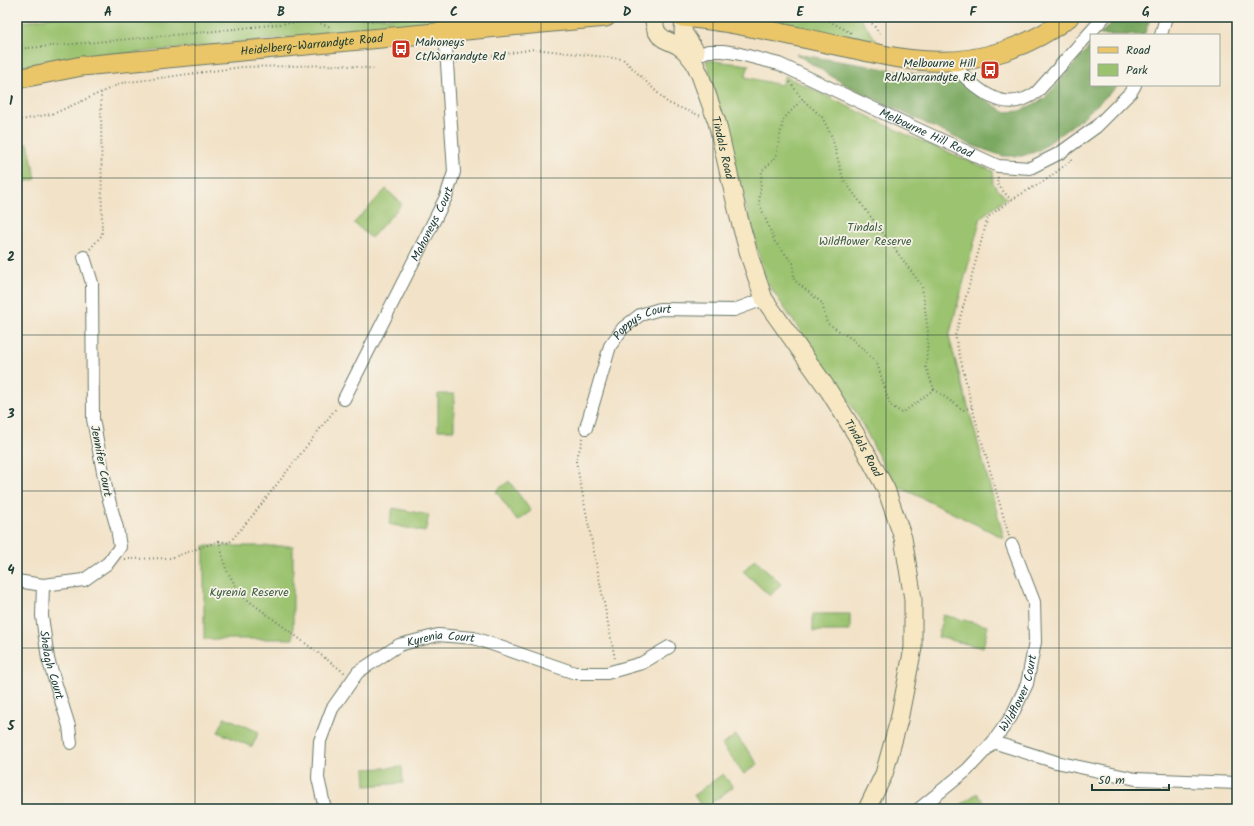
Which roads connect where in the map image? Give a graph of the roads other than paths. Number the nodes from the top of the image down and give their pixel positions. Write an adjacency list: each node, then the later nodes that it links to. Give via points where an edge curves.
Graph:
1 (466, 17): 9 (street)
2 (606, 17): 8 (main road, Heidelberg-Warrandyte Road)
3 (653, 17): 11 (main road, Tindals Road, via 659,35)
4 (682, 17): 11 (main road, Tindals Road, via 683,32); 12 (main road, via 743,26 900,58)
5 (1069, 17): 12 (main road, via 1019,46 980,58)
6 (1104, 17): 12 (street, via 1042,87 1020,101 1009,102 984,92)
7 (1166, 17): 10 (street)
8 (496, 22): 9 (main road, Heidelberg-Warrandyte Road)
9 (445, 32): 13 (main road, Heidelberg-Warrandyte Road, via 82,66); 17 (street, Mahoneys Court, via 454,172 446,197)
10 (1161, 34)
11 (695, 57): 14 (street, Melbourne Hill Road, via 710,51 729,52 774,62 998,166 1030,168 1060,153 1096,127); 16 (main road, Tindals Road, via 714,115 739,218)
12 (950, 62)
13 (17, 79)
14 (1134, 86)
15 (84, 257): 21 (street, Jennifer Court, via 92,282 93,419 120,547 108,563 84,580)
16 (764, 299): 18 (street, Poppys Court, via 734,310 660,309 634,319 623,328 610,346); 27 (main road, Tindals Road, via 857,436 886,489 903,538 913,599 913,648 899,720 884,774)
17 (344, 399)
18 (586, 428)
19 (1012, 545): 23 (street, Wildflower Court, via 1034,602 1035,642 1027,684 1011,717)
20 (17, 581): 21 (street, Jennifer Court)
21 (44, 585): 24 (street, Shelagh Court, via 42,616 48,659 69,726)
22 (669, 647): 26 (street, Kyrenia Court, via 642,663 607,673 575,673 474,638 438,635 399,645 358,672 332,709 320,741 318,778)
23 (993, 742): 25 (street, via 1056,762 1136,779); 28 (street, Wildflower Court, via 967,770)
24 (71, 743)
25 (1237, 783)
26 (325, 809)
27 (867, 809)
28 (919, 809)

